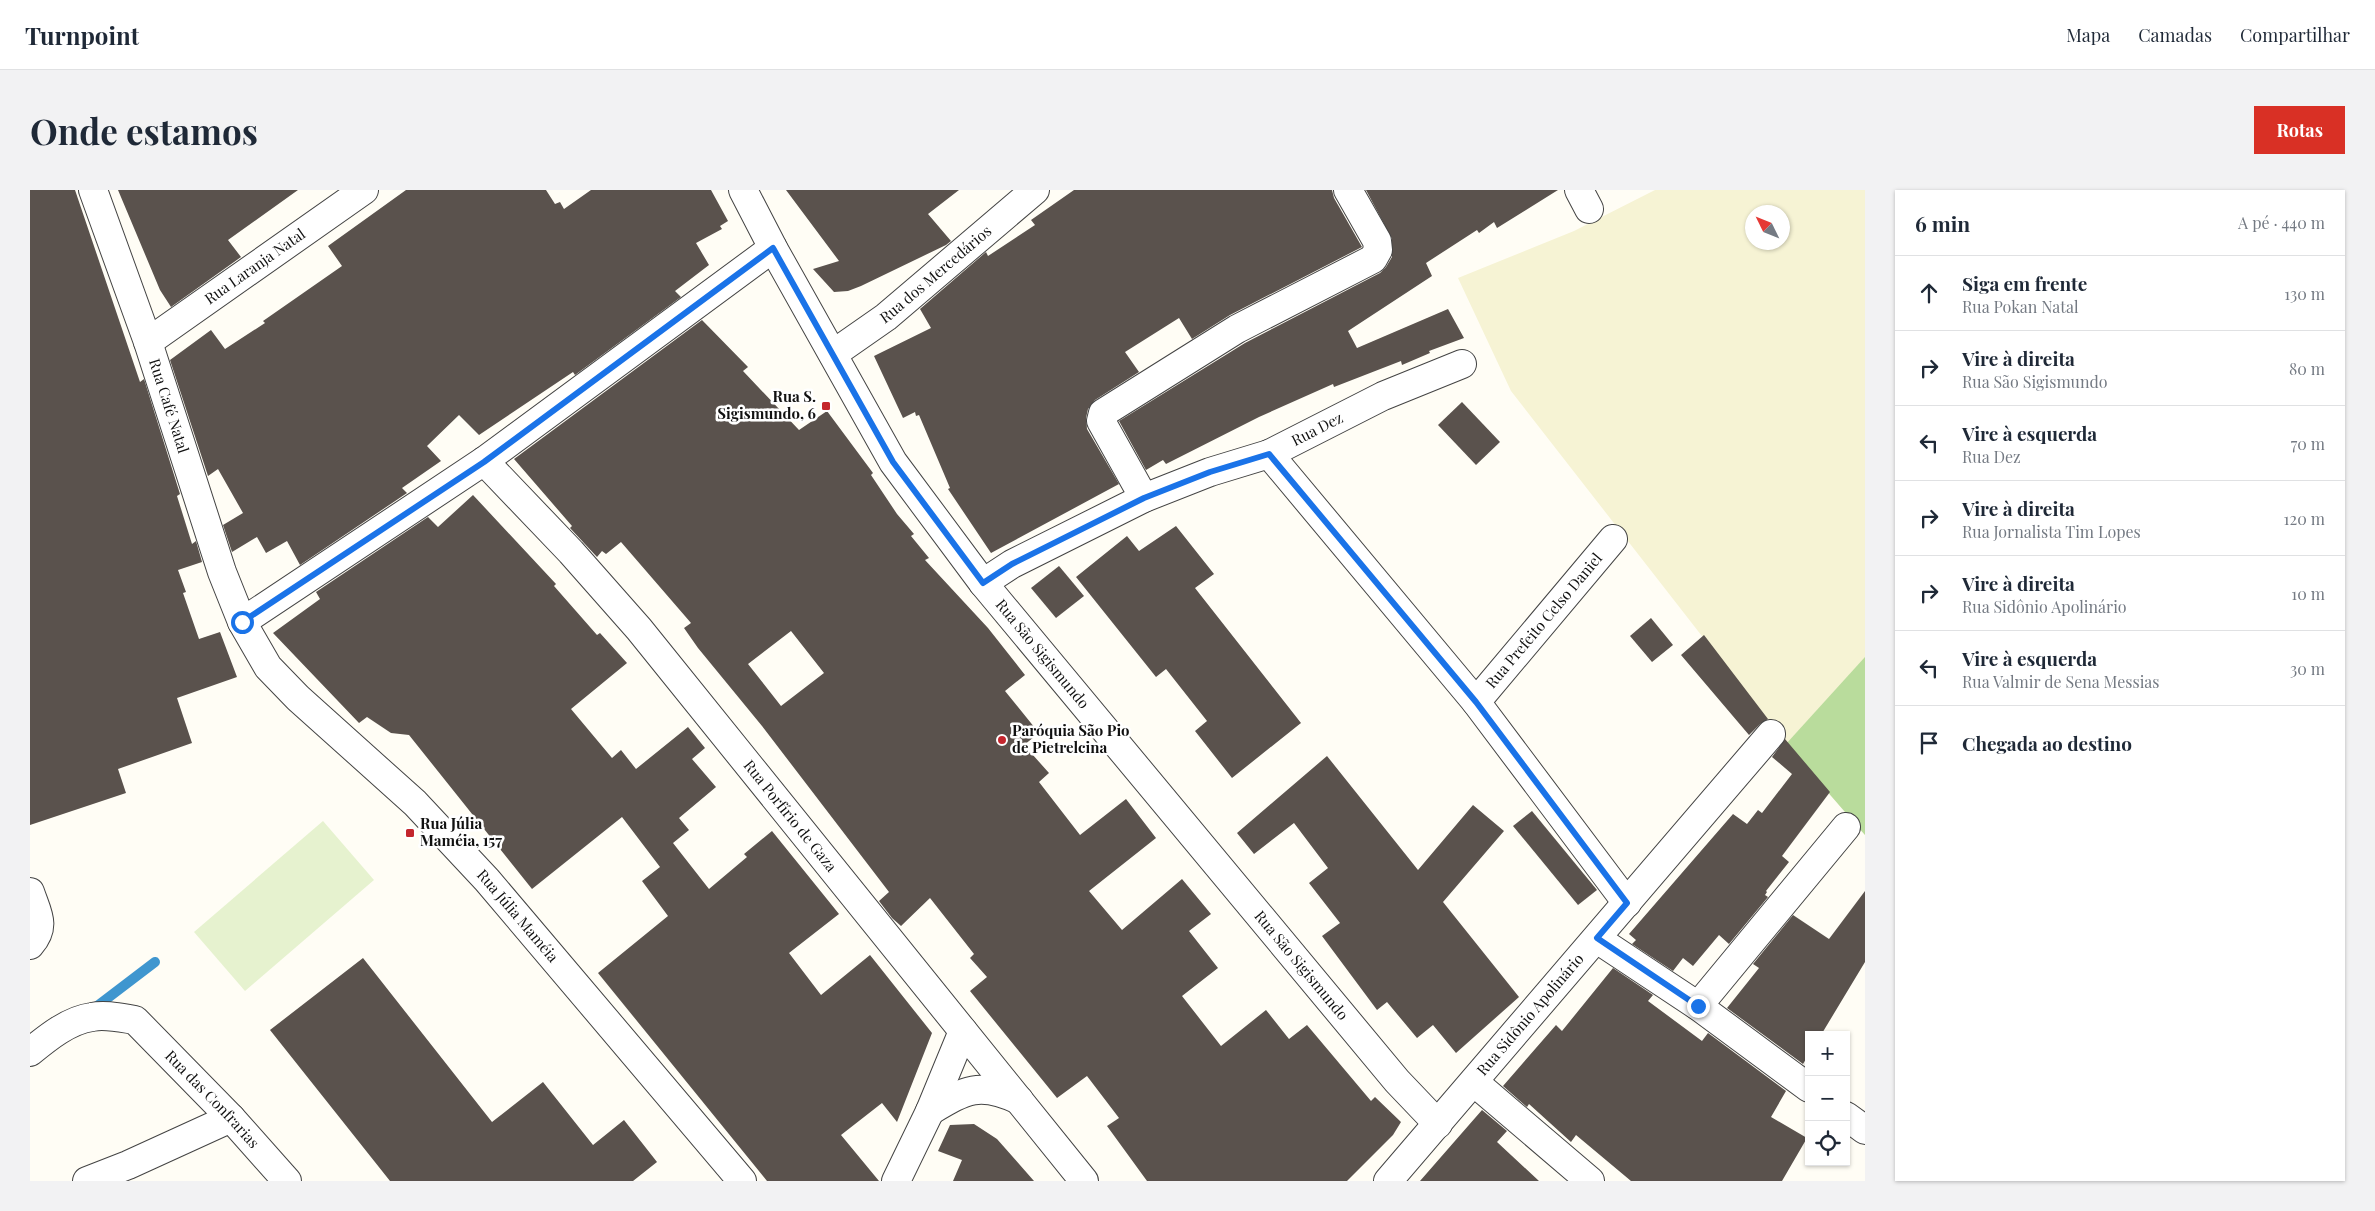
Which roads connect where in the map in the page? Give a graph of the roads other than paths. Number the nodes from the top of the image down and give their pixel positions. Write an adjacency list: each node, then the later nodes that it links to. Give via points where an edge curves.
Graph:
1 (93, 190): 7 (street, Rua Café Natal)
2 (364, 190): 7 (street, Rua Laranja Natal)
3 (743, 190): 6 (street, Rua São Sigismundo)
4 (1035, 190): 8 (street, Rua dos Mercedários, via 886,316)
5 (1348, 190): 12 (street, via 1376,241 1378,250 1373,259 1237,329 1103,413 1101,421)
6 (773, 248): 8 (street, Rua São Sigismundo); 11 (street)
7 (148, 342): 15 (street, Rua Café Natal, via 222,572)
8 (833, 354): 14 (street, Rua São Sigismundo, via 893,462)
9 (1462, 364): 10 (street, Rua Dez, via 1383,396)
10 (1269, 454): 12 (street, Rua Dez, via 1210,472); 16 (street)
11 (484, 462): 15 (street); 24 (street, Rua Porfírio de Gaza, via 571,552 639,629)
12 (1144, 498): 14 (street, Rua Dez, via 1012,564)
13 (1613, 539): 16 (street, Rua Prefeito Celso Daniel)
14 (983, 583): 32 (street, Rua São Sigismundo, via 1397,1081)
15 (242, 622): 36 (street, Rua Júlia Maméia, via 268,667 415,804 487,880)
16 (1476, 702): 20 (street)
17 (1771, 734): 20 (street, Rua Sidônio Apolinário)
18 (1846, 827): 23 (street)
19 (30, 892): 22 (street, via 41,924)
20 (1627, 903): 21 (street, Rua Sidônio Apolinário)
21 (1597, 938): 23 (street); 26 (street, Rua Sidônio Apolinário)
22 (34, 941)
23 (1698, 1006): 27 (street)
24 (963, 1031): 28 (street, Rua Porfírio de Gaza); 29 (street)
25 (30, 1052): 30 (street, Rua das Confrarias, via 46,1038 92,1017 135,1020)
26 (1474, 1082): 32 (street, Rua Sidônio Apolinário); 40 (street)
27 (1805, 1085)
28 (1019, 1100): 29 (street, via 984,1088 972,1089); 38 (street, Rua Porfírio de Gaza)
29 (930, 1111): 37 (street)
30 (231, 1118): 34 (street, via 128,1166); 35 (street, Rua das Confrarias)
31 (1850, 1119): 33 (street)
32 (1438, 1124): 39 (street, Rua Sidônio Apolinário)
33 (1865, 1130)
34 (87, 1181)
35 (287, 1181)
36 (742, 1181)
37 (896, 1181)
38 (1084, 1181)
39 (1388, 1181)
40 (1590, 1181)

